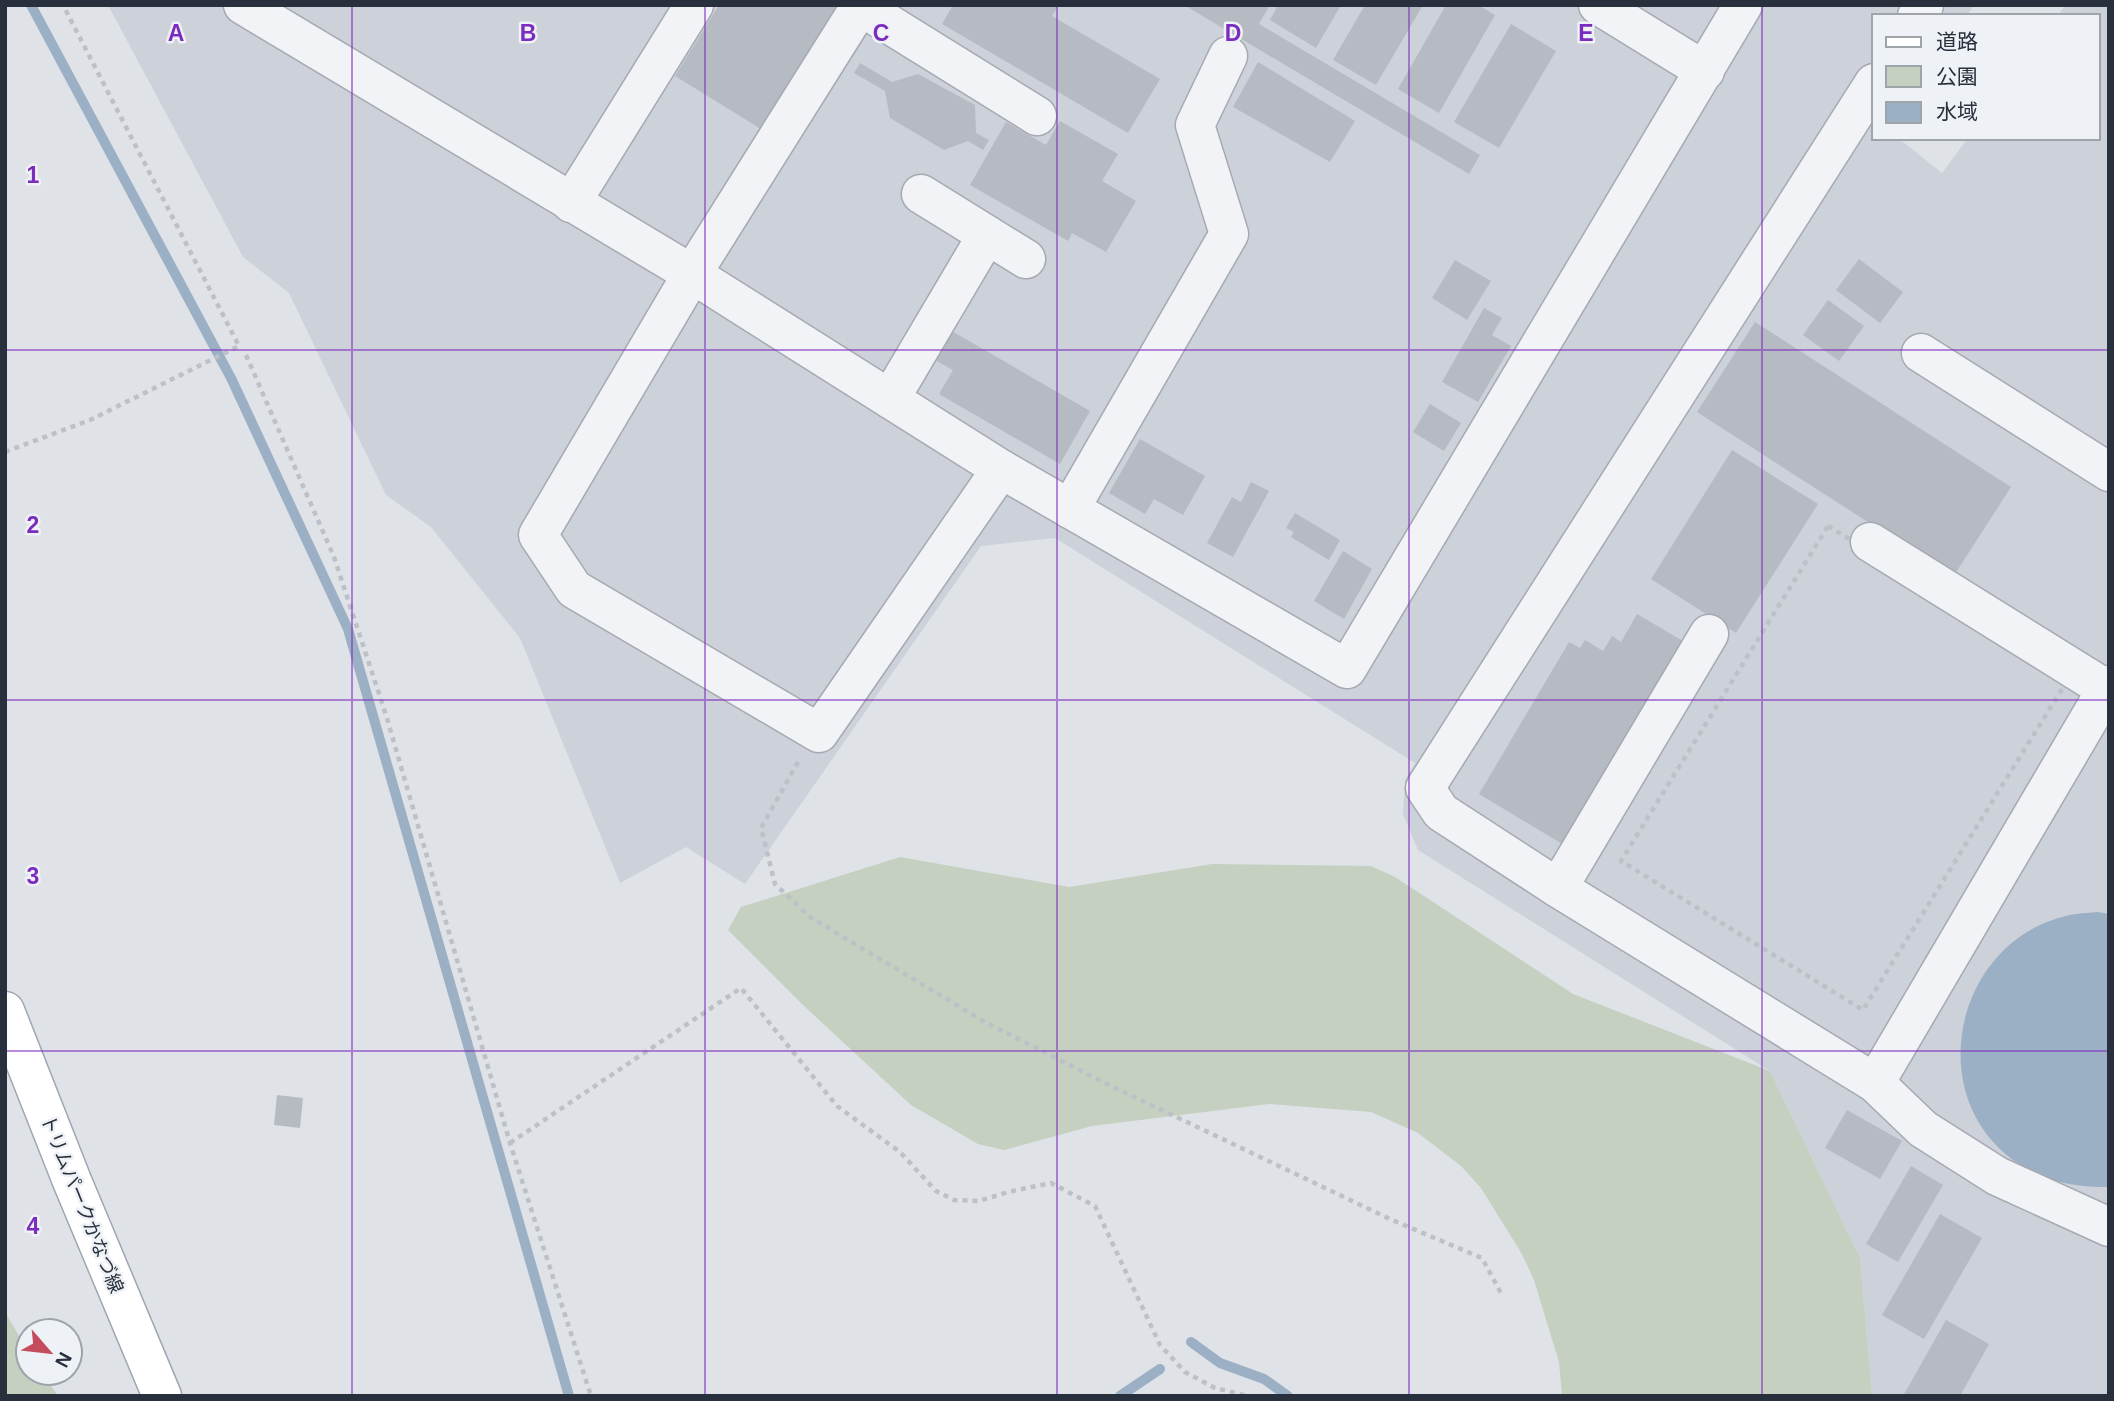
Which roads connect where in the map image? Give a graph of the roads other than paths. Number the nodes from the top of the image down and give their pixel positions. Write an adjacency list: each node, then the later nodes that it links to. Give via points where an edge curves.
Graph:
1 (243, 5): 11 (lane)
2 (694, 5): 11 (lane)
3 (1598, 5): 7 (lane)
4 (1743, 5): 7 (lane)
5 (860, 6): 9 (lane); 14 (lane)
6 (1228, 55): 19 (lane, via 1195,125 1229,234)
7 (1705, 71): 19 (lane, via 1347,669)
8 (1872, 86): 23 (lane, via 1424,788 1441,812)
9 (1037, 116)
10 (921, 194): 12 (lane)
11 (571, 203): 14 (lane)
12 (987, 235): 13 (lane); 16 (lane)
13 (1026, 259)
14 (692, 274): 16 (lane); 17 (lane, via 538,535 574,589 818,733)
15 (1921, 353): 18 (lane)
16 (890, 399): 17 (lane)
17 (1001, 469): 19 (lane)
18 (2109, 472)
19 (1070, 509)
20 (1870, 542): 22 (lane)
21 (1709, 634): 23 (lane)
22 (2108, 687): 25 (lane)
23 (1558, 888): 25 (lane)
24 (5, 1011): 27 (main road, トリムパークかなづ線)
25 (1875, 1083): 26 (lane, via 1923,1129 1997,1176)
26 (2109, 1227)
27 (162, 1396)

